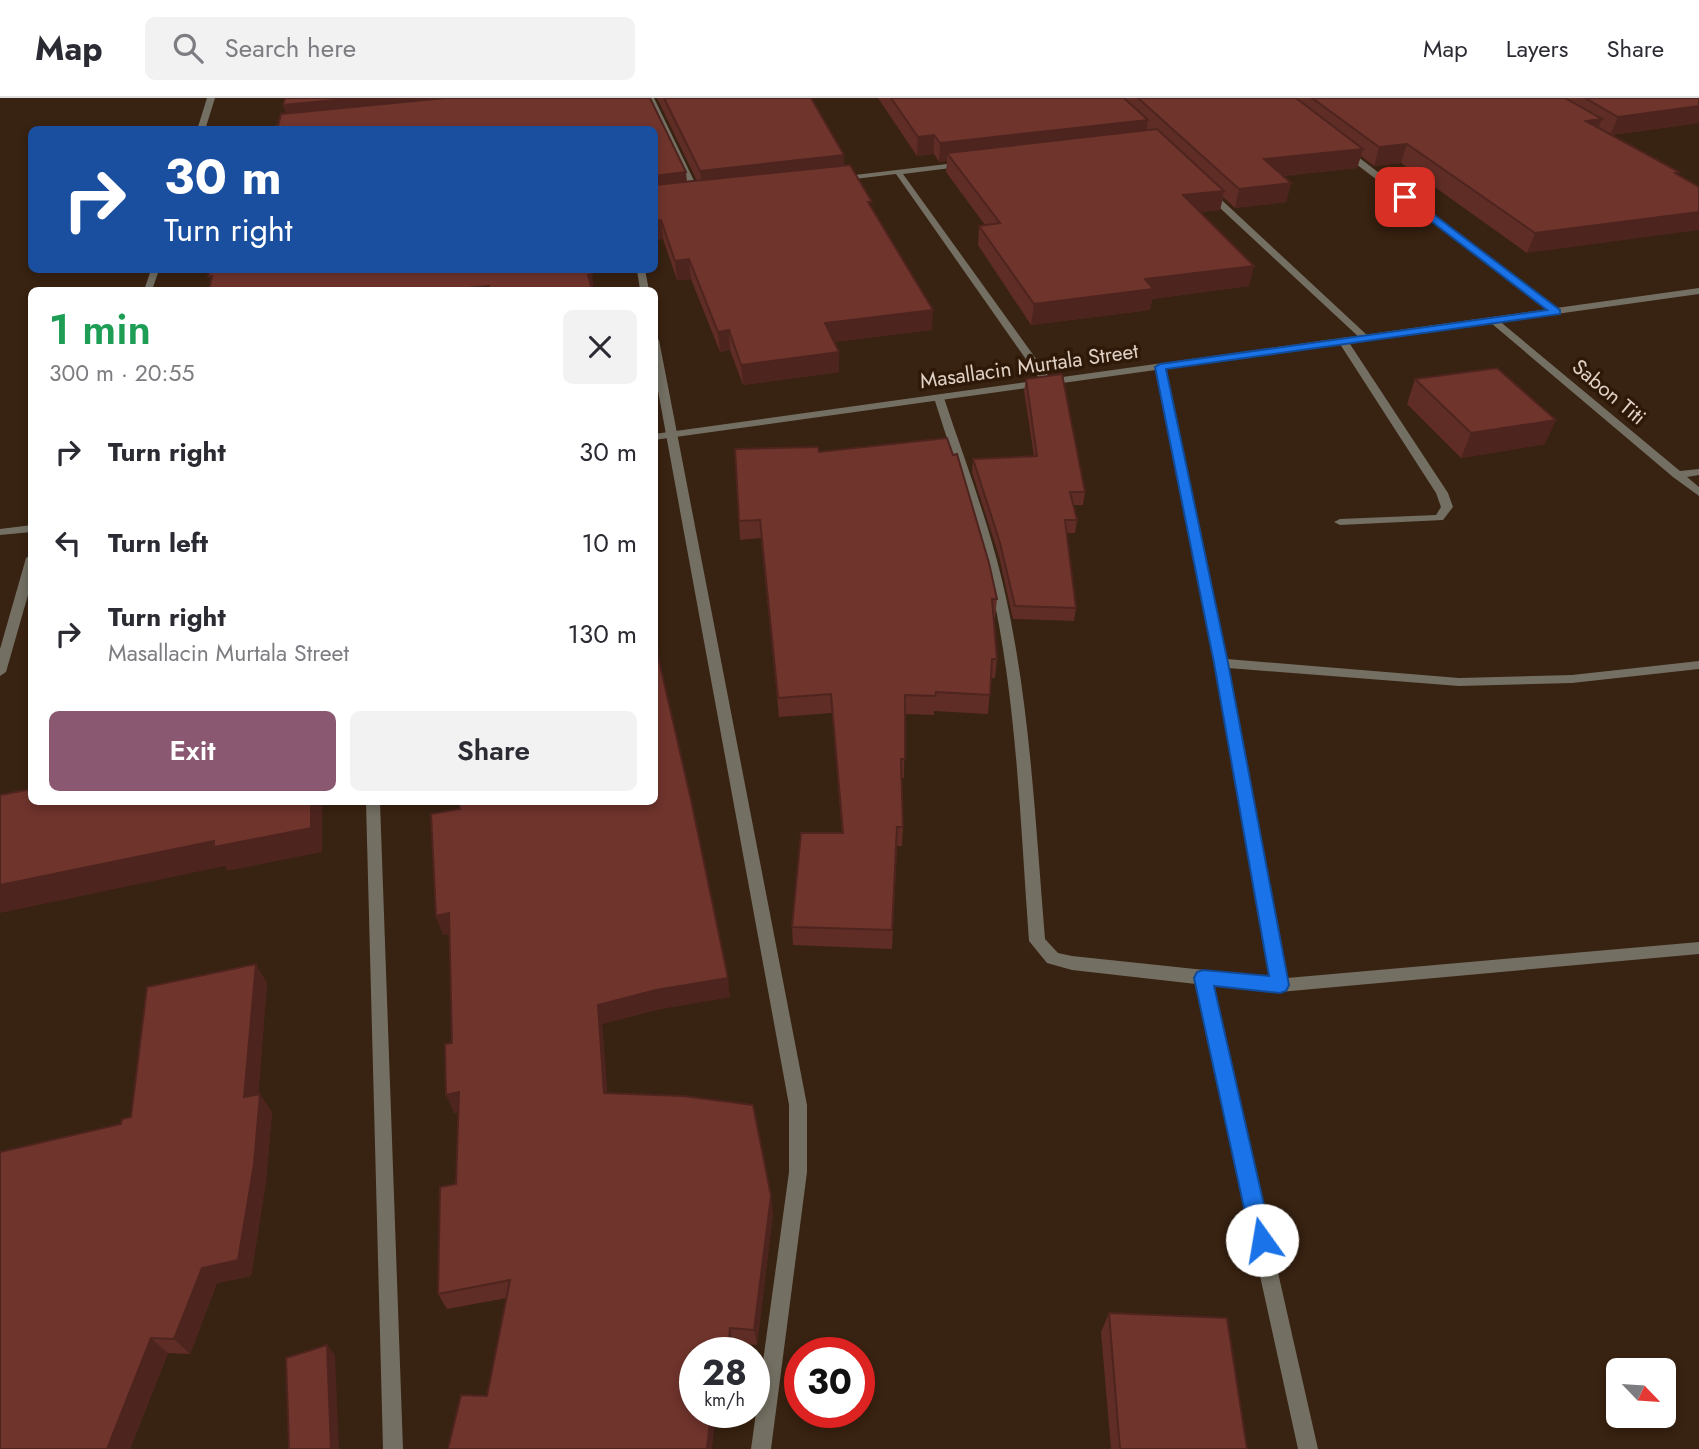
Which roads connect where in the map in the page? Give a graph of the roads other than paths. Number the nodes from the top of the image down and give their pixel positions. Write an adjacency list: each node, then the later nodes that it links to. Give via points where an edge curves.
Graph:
1 (211, 98): 4 (street)
2 (650, 98): 12 (street)
3 (301, 124): 5 (street)
4 (202, 126)
5 (283, 126)
6 (1340, 147): 15 (street)
7 (980, 163): 8 (street)
8 (898, 172): 9 (street); 21 (street)
9 (831, 179)
10 (1206, 189): 17 (street)
11 (711, 193): 12 (street)
12 (697, 195): 13 (street)
13 (687, 196)
14 (1699, 292): 15 (street, Masallacin Murtala Street)
15 (1556, 312): 16 (street, Masallacin Murtala Street)
16 (1494, 321): 17 (street, Masallacin Murtala Street); 26 (street, Sabon Titi)
17 (1365, 338): 18 (street, Masallacin Murtala Street)
18 (1343, 341): 20 (street, Masallacin Murtala Street); 28 (street, via 1442,493 1447,508 1439,519)
19 (658, 359): 23 (street)
20 (1160, 367): 21 (street, Masallacin Murtala Street); 32 (street)
21 (1048, 383): 22 (street, Masallacin Murtala Street)
22 (939, 398): 23 (street, Masallacin Murtala Street); 37 (street, via 996,580 1007,640 1037,941 1053,958 1072,963)
23 (674, 435): 24 (street, Masallacin Murtala Street); 40 (street, via 797,1105 798,1172)
24 (658, 437)
25 (1699, 472): 26 (street)
26 (1677, 475): 27 (street, Sabon Titi)
27 (1699, 493)
28 (1340, 522)
29 (28, 528): 30 (street)
30 (0, 532)
31 (28, 572): 34 (street)
32 (1221, 663): 33 (street, via 1459,682 1572,679); 38 (street)
33 (1699, 665)
34 (0, 672)
35 (373, 805): 39 (street)
36 (1699, 948): 38 (street)
37 (1203, 978): 38 (street); 41 (street)
38 (1280, 985)
39 (393, 1449)
40 (761, 1449)
41 (1308, 1449)

